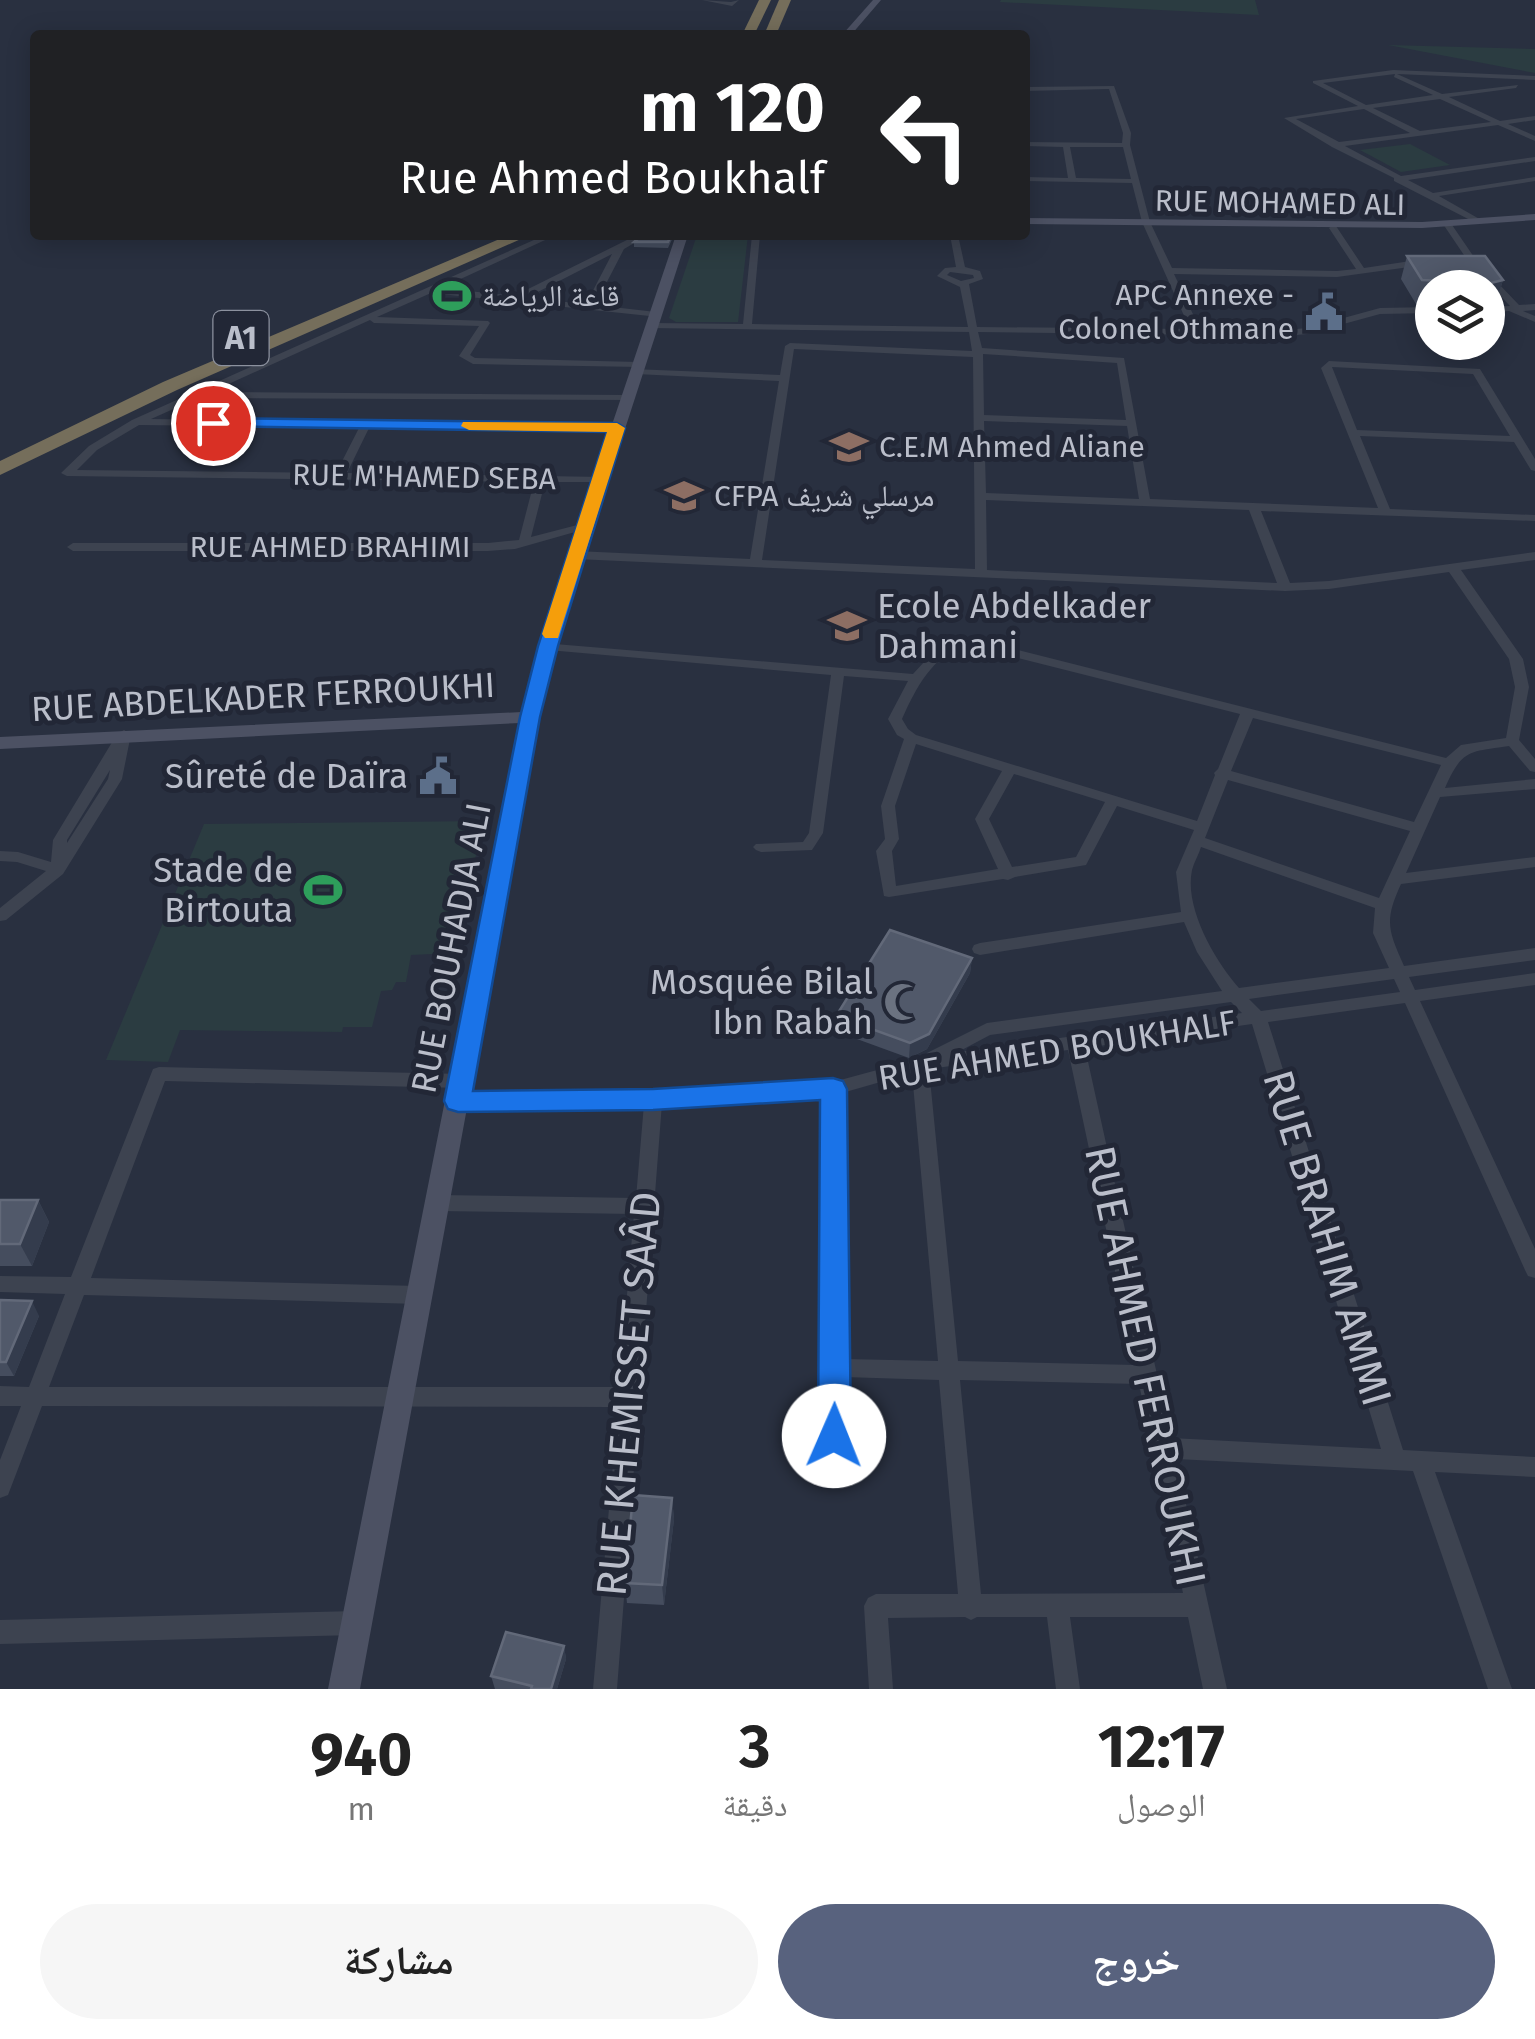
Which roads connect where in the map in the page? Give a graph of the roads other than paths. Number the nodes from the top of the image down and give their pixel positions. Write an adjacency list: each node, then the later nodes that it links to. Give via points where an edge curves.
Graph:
1 (705, 0): 2 (street)
2 (736, 0)
3 (765, 0): 6 (highway)
4 (786, 0): 7 (highway)
5 (877, 0): 8 (main road)
6 (750, 30)
7 (772, 30)
8 (850, 30)
9 (1388, 72): 10 (street); 13 (street); 14 (street, via 1315,82)
10 (1490, 76): 11 (street); 13 (street, via 1521,88)
11 (1535, 78)
12 (1030, 89): 21 (street, via 1112,88)
13 (1439, 96): 14 (street); 16 (street)
14 (1362, 106): 17 (street); 22 (street, via 1288,118)
15 (1535, 118): 16 (street)
16 (1498, 123): 17 (street); 18 (street)
17 (1420, 134): 22 (street)
18 (1535, 139)
19 (1030, 144): 20 (street)
20 (1066, 144): 21 (street); 27 (street)
21 (1126, 145): 29 (street)
22 (1335, 146): 26 (street)
23 (1535, 159): 24 (street)
24 (1484, 166): 26 (street); 30 (street)
25 (1030, 179): 27 (street)
26 (1398, 179): 32 (street)
27 (1072, 180): 29 (street)
28 (1535, 180): 30 (street)
29 (1137, 182): 36 (street)
30 (1516, 182): 31 (street); 32 (street)
31 (1535, 192)
32 (1433, 195): 34 (street)
33 (1535, 219): 34 (main road); 37 (main road, RUE MOHAMED ALI)
34 (1479, 221): 37 (main road)
35 (1030, 223): 36 (main road, RUE MOHAMED ALI)
36 (1147, 224): 37 (main road); 38 (main road, RUE MOHAMED ALI); 52 (street)
37 (1448, 226): 38 (main road, RUE MOHAMED ALI); 49 (street)
38 (1333, 228): 51 (street)
39 (474, 240): 81 (highway, A1, via 138,382)
40 (510, 240): 83 (highway, A1, via 170,386)
41 (541, 240): 54 (street)
42 (634, 240): 46 (street)
43 (680, 240): 63 (main road, RUE BOUHADJA ALI)
44 (756, 240): 64 (street)
45 (955, 240): 50 (street)
46 (620, 247): 55 (street); 57 (street)
47 (1430, 262): 51 (street)
48 (1459, 262): 49 (street)
49 (1473, 262): 58 (street)
50 (960, 269): 53 (street, via 980,277); 53 (street, via 941,276)
51 (1361, 269): 52 (street)
52 (1169, 271): 66 (street)
53 (964, 284): 65 (street)
54 (428, 289): 55 (street); 62 (street)
55 (516, 299): 57 (street)
56 (1535, 307): 58 (street)
57 (590, 308): 63 (street)
58 (1515, 308): 59 (street); 61 (street)
59 (1505, 309)
60 (1415, 310): 66 (street, via 1380,310 1297,332)
61 (1535, 319)
62 (370, 320): 68 (street, via 485,323 464,356 473,361); 70 (street)
63 (654, 321): 64 (street); 68 (main road, RUE BOUHADJA ALI)
64 (747, 327): 65 (street)
65 (975, 329): 66 (street); 67 (street)
66 (1196, 332)
67 (977, 352): 69 (street, via 790,346); 73 (street); 75 (street, via 1119,359)
68 (637, 368): 69 (street); 72 (main road, RUE BOUHADJA ALI)
69 (785, 378): 97 (street)
70 (192, 395): 71 (street); 74 (street)
71 (414, 397): 72 (street); 77 (street)
72 (626, 398): 78 (main road, RUE BOUHADJA ALI)
73 (979, 418): 75 (street); 87 (street)
74 (136, 422): 76 (street); 84 (street, RUE M'HAMED SEBA, via 67,473)
75 (1131, 423): 88 (street)
76 (366, 424): 77 (street); 84 (street)
77 (404, 425): 78 (street)
78 (617, 428): 86 (main road, RUE BOUHADJA ALI)
79 (1354, 433): 80 (street); 80 (street, via 1329,364 1476,371); 90 (street)
80 (1518, 439): 82 (street)
81 (0, 448)
82 (1535, 468)
83 (0, 471)
84 (340, 476): 85 (street, RUE M'HAMED SEBA)
85 (540, 478): 86 (street, RUE M'HAMED SEBA); 93 (street)
86 (600, 478): 92 (main road, RUE BOUHADJA ALI)
87 (981, 496): 88 (street); 99 (street)
88 (1145, 502): 89 (street)
89 (1253, 506): 90 (street); 100 (street)
90 (1385, 512): 91 (street)
91 (1535, 518)
92 (585, 526): 93 (street, RUE AHMED BRAHIMI); 95 (main road, RUE BOUHADJA ALI)
93 (524, 542): 94 (street, RUE AHMED BRAHIMI)
94 (73, 547)
95 (576, 555): 97 (street); 101 (main road, RUE BOUHADJA ALI)
96 (1535, 556): 98 (street)
97 (755, 563): 99 (street)
98 (1453, 568): 100 (street); 108 (street, via 1516,659 1522,687)
99 (982, 572): 100 (street)
100 (1286, 587)
101 (548, 646): 102 (street); 105 (main road, RUE BOUHADJA ALI)
102 (838, 670): 103 (street); 119 (street, via 816,834 807,847)
103 (915, 678): 104 (street, via 950,646 974,642); 107 (street, via 895,719)
104 (1248, 712): 110 (street); 113 (street)
105 (530, 717): 106 (main road, RUE ABDELKADER FERROUKHI); 138 (main road, RUE BOUHADJA ALI)
106 (124, 734): 109 (main road, RUE ABDELKADER FERROUKHI); 122 (street, via 115,779)
107 (911, 738): 111 (street); 123 (street, via 888,806 892,839 884,851 890,892)
108 (1512, 740): 110 (street, via 1466,748); 112 (street)
109 (0, 743)
110 (1449, 762): 115 (street)
111 (1011, 768): 116 (street); 123 (street, via 982,819)
112 (1535, 768)
113 (1221, 774): 117 (street); 118 (street)
114 (1535, 784): 115 (street)
115 (1436, 793): 117 (street)
116 (1113, 800): 118 (street); 123 (street, via 1082,862)
117 (1420, 829): 124 (street)
118 (1198, 833): 125 (street); 127 (street, via 1184,872)
119 (761, 847)
120 (0, 856): 122 (street)
121 (1535, 862): 124 (street)
122 (58, 870): 126 (street)
123 (1008, 874)
124 (1396, 879): 125 (street)
125 (1383, 905): 130 (street, via 1381,933)
126 (0, 916)
127 (1188, 916): 128 (street); 133 (street)
128 (980, 949)
129 (1535, 954): 130 (street)
130 (1400, 973): 132 (street); 133 (street)
131 (1535, 979): 132 (street, RUE AHMED BOUKHALF)
132 (1411, 995): 134 (street, RUE AHMED BOUKHALF); 142 (street)
133 (1234, 997): 134 (street); 136 (street, via 987,1029)
134 (1258, 1018): 135 (street, RUE AHMED BOUKHALF); 155 (street, RUE BRAHIM AMMI)
135 (1075, 1042): 136 (street, RUE AHMED BOUKHALF); 148 (street, RUE AHMED FERROUKHI)
136 (920, 1064): 137 (street, RUE AHMED BOUKHALF); 147 (street)
137 (833, 1089): 139 (street, RUE AHMED BOUKHALF); 146 (street)
138 (460, 1091): 139 (street, RUE AHMED BOUKHALF); 140 (main road, RUE BOUHADJA ALI); 144 (street, RUE AHMED BOUKHALF, via 159,1074)
139 (653, 1100): 141 (street, RUE KHEMISSET SAÂD)
140 (438, 1203): 141 (street); 145 (main road, RUE BOUHADJA ALI)
141 (644, 1206): 151 (street, RUE KHEMISSET SAÂD)
142 (1535, 1270)
143 (0, 1284): 144 (street)
144 (78, 1285): 145 (street); 150 (street)
145 (420, 1294): 152 (main road, RUE BOUHADJA ALI)
146 (836, 1368): 147 (street); 153 (street)
147 (950, 1371): 148 (street); 161 (street)
148 (1147, 1376): 154 (street, RUE AHMED FERROUKHI)
149 (0, 1396): 150 (street)
150 (35, 1396): 152 (street); 158 (street)
151 (628, 1397): 152 (street); 165 (street, RUE KHEMISSET SAÂD)
152 (402, 1398): 162 (main road, RUE BOUHADJA ALI)
153 (834, 1436)
154 (1163, 1448): 155 (street); 160 (street, RUE AHMED FERROUKHI)
155 (1395, 1458): 156 (street)
156 (1420, 1460): 157 (street); 169 (street)
157 (1535, 1467)
158 (0, 1488)
159 (1057, 1605): 160 (street); 161 (street); 167 (street)
160 (1197, 1605): 168 (street, RUE AHMED FERROUKHI)
161 (972, 1608): 166 (street, via 876,1606)
162 (356, 1622): 163 (street); 164 (main road, RUE BOUHADJA ALI)
163 (0, 1632)
164 (344, 1689)
165 (605, 1689)
166 (880, 1689)
167 (1068, 1689)
168 (1215, 1689)
169 (1500, 1689)

